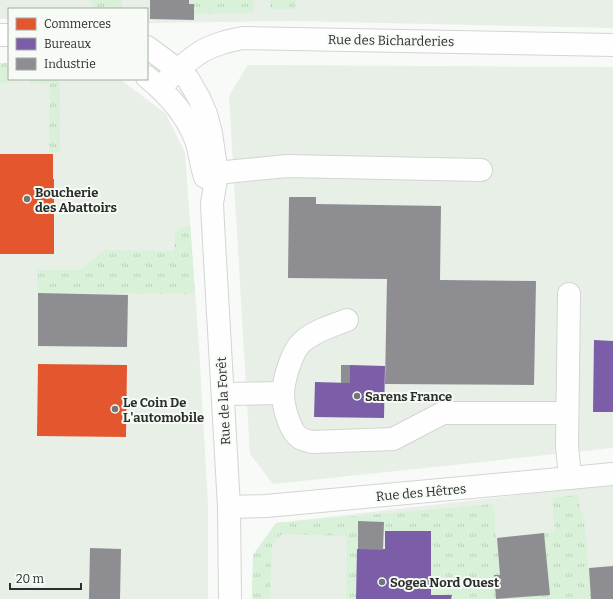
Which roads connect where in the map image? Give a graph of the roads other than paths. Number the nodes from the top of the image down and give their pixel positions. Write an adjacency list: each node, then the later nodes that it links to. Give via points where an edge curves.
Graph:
1 (613, 45): 3 (street, Rue des Bicharderies, via 243,38 225,42 202,52)
2 (148, 48): 3 (street)
3 (178, 70): 4 (street, Rue des Bicharderies); 6 (street, Rue de la Forêt, via 188,79 206,114)
4 (154, 82): 7 (street, Rue de la Forêt, via 168,94 196,140)
5 (481, 170): 6 (street, via 286,166)
6 (217, 174): 7 (street, Rue de la Forêt)
7 (212, 203): 11 (street, Rue de la Forêt)
8 (569, 294): 12 (street)
9 (347, 320): 10 (street, via 321,330 302,342 290,360)
10 (283, 393): 11 (street); 12 (street, via 287,419 294,432 300,438 312,442 393,439 443,413)
11 (223, 394): 15 (street, Rue de la Forêt)
12 (567, 413): 14 (street)
13 (613, 474): 14 (street, Rue des Hêtres)
14 (570, 478): 15 (street, Rue des Hêtres, via 266,506)
15 (229, 507): 16 (street, Rue de la Forêt)
16 (230, 599)

